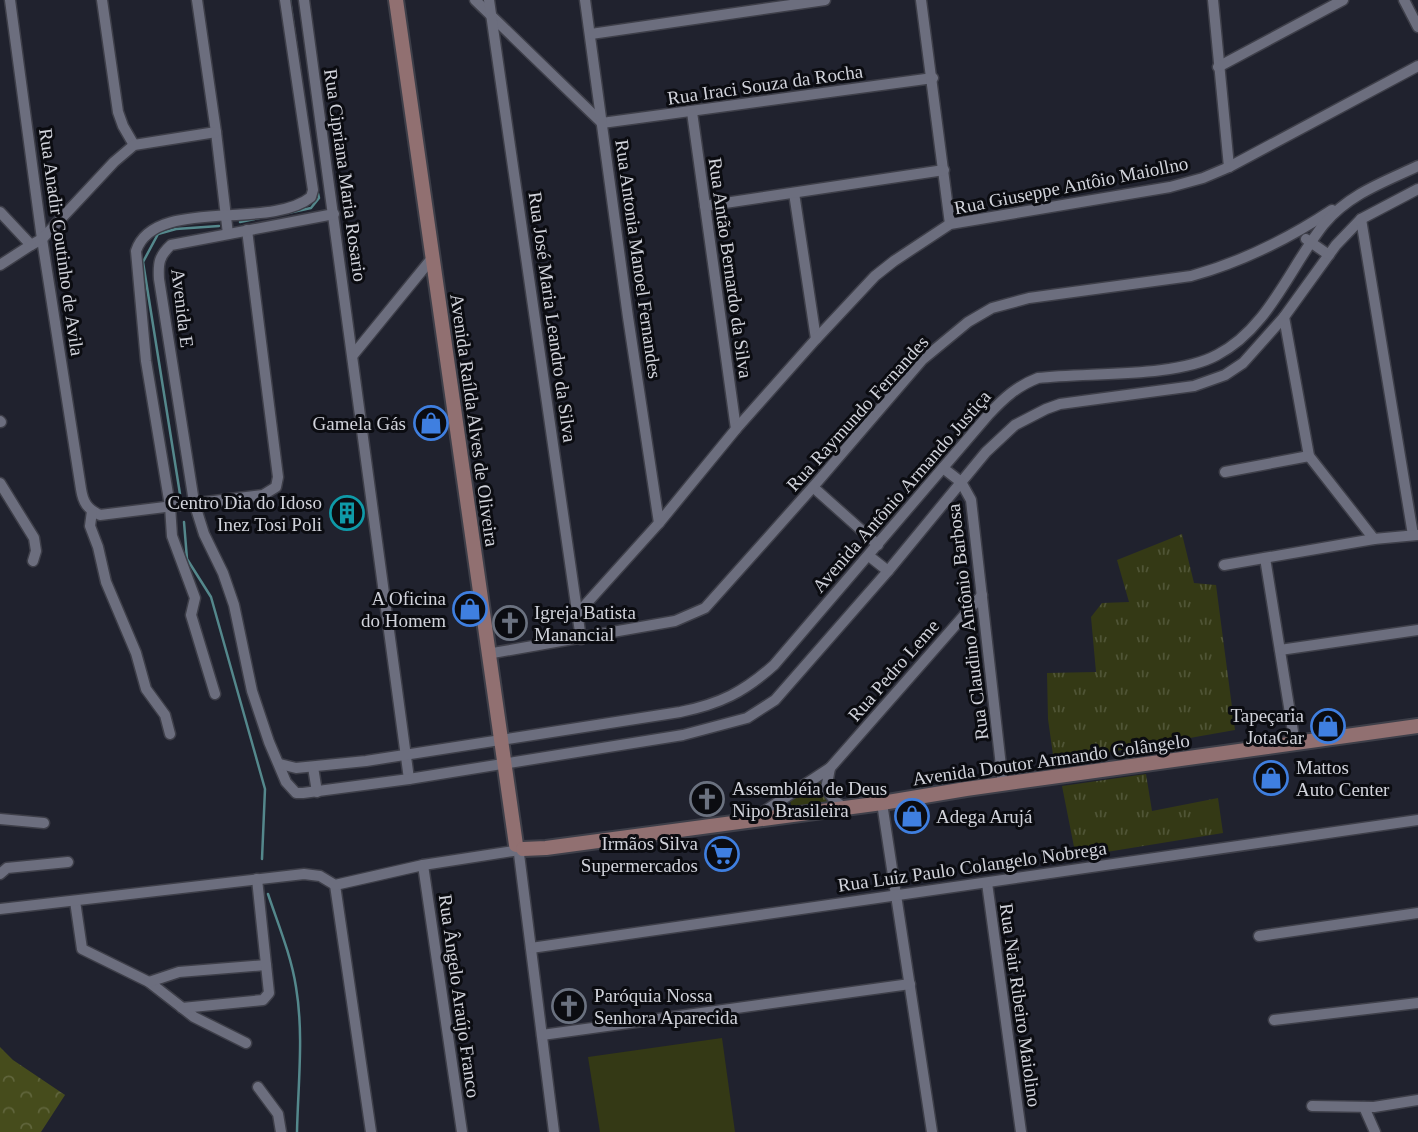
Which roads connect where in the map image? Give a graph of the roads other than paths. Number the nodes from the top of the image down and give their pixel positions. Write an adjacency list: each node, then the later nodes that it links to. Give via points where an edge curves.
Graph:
1 (10, 0): 40 (street, Rua Anadir Coutinho de Avila)
2 (102, 0): 24 (street, via 118,112)
3 (197, 0): 23 (street)
4 (285, 0): 34 (street, via 313,190 300,204)
5 (304, 0): 33 (street, Rua Cipriana Maria Rosario)
6 (396, 0): 44 (street, Avenida Raílda Alves de Oliveira)
7 (475, 0): 15 (street)
8 (489, 0): 15 (street, Rua José Maria Leandro da Silva)
9 (585, 0): 17 (street, Rua Antonia Manoel Fernandes)
10 (825, 0): 17 (street)
11 (921, 0): 20 (street)
12 (1213, 0): 19 (street)
13 (1343, 0): 19 (street)
14 (1404, 0): 16 (street)
15 (491, 16): 22 (street); 69 (street, Rua José Maria Leandro da Silva)
16 (1418, 27)
17 (591, 34): 22 (street, Rua Antonia Manoel Fernandes)
18 (1418, 66): 26 (street, Rua Giuseppe Antôio Maiollno)
19 (1218, 67): 26 (street)
20 (933, 78): 21 (street, Rua Iraci Souza da Rocha); 27 (street)
21 (692, 112): 22 (street, Rua Iraci Souza da Rocha); 31 (street, Rua Antão Bernardo da Silva)
22 (603, 123): 59 (street, Rua Antonia Manoel Fernandes)
23 (216, 132): 24 (street); 34 (street)
24 (134, 145): 40 (street)
25 (1418, 166): 30 (street, Avenida Antônio Armando Justiça)
26 (1229, 167): 36 (street, Rua Giuseppe Antôio Maiollno, via 1170,187)
27 (944, 170): 29 (street); 36 (street)
28 (1418, 190): 35 (street, Avenida Antônio Armando Justiça)
29 (794, 193): 31 (street); 47 (street)
30 (1353, 196): 38 (street, Rua Raymundo Fernandes); 41 (street, Avenida Antônio Armando Justiça)
31 (705, 206): 49 (street, Rua Antão Bernardo da Silva)
32 (0, 212): 42 (street)
33 (334, 214): 37 (street, Avenida E); 48 (street, Rua Cipriana Maria Rosario)
34 (225, 217): 39 (street); 57 (street, via 163,224 146,234 136,251 146,360)
35 (1361, 219): 43 (street, Avenida Antônio Armando Justiça); 60 (street)
36 (950, 224): 47 (street, Rua Giuseppe Antôio Maiollno, via 875,276)
37 (247, 230): 39 (street, Avenida E); 56 (street, via 278,477 276,487 263,495)
38 (1297, 232): 41 (street); 55 (street, Rua Raymundo Fernandes, via 1241,260 1191,276 1038,296 992,308 922,360)
39 (228, 234): 56 (street, Avenida E, via 171,245 158,264)
40 (42, 239): 42 (street); 58 (street, Rua Anadir Coutinho de Avila, via 82,500)
41 (1310, 243): 43 (street); 51 (street, Avenida Antônio Armando Justiça, via 1270,305 1244,336 1217,355 1184,366 1053,376 1023,384 1000,402)
42 (31, 245): 45 (street)
43 (1329, 255): 46 (street, Avenida Antônio Armando Justiça)
44 (433, 257): 48 (street); 73 (street, Avenida Raílda Alves de Oliveira)
45 (0, 265)
46 (1283, 317): 50 (street); 53 (street, Avenida Antônio Armando Justiça, via 1243,363 1209,382 1075,401 1025,419 1004,434)
47 (816, 339): 49 (street, Rua Giuseppe Antôio Maiollno)
48 (354, 355): 79 (street, Rua Cipriana Maria Rosario)
49 (736, 429): 59 (street, Rua Giuseppe Antôio Maiollno)
50 (1309, 456): 52 (street); 61 (street)
51 (943, 468): 53 (street, Rua Claudino Antônio Barbosa); 62 (street, Avenida Antônio Armando Justiça)
52 (1225, 472)
53 (961, 482): 67 (street, Avenida Antônio Armando Justiça); 68 (street, Rua Claudino Antônio Barbosa, via 971,500)
54 (0, 483): 65 (street, via 34,538)
55 (813, 487): 62 (street); 71 (street, Rua Raymundo Fernandes, via 705,608 675,621)
56 (194, 502): 57 (street); 80 (street, Avenida E, via 234,605 253,691)
57 (170, 506): 58 (street, via 100,514); 74 (street, via 172,537 195,598 191,615)
58 (92, 511): 76 (street, Rua Anadir Coutinho de Avila, via 90,526 106,582 146,689 165,715)
59 (659, 523): 69 (street, Rua Giuseppe Antôio Maiollno)
60 (1416, 535): 61 (street)
61 (1374, 539): 64 (street)
62 (878, 545): 63 (street, Avenida Antônio Armando Justiça)
63 (869, 556): 67 (street); 77 (street, Avenida Antônio Armando Justiça, via 774,665 739,693 680,712)
64 (1265, 558): 66 (street); 72 (street)
65 (33, 561)
66 (1224, 565)
67 (888, 571): 81 (street, Avenida Antônio Armando Justiça, via 775,700 747,718 683,735)
68 (982, 595): 83 (street, Rua Pedro Leme); 85 (street, Rua Claudino Antônio Barbosa)
69 (577, 614): 71 (street, Rua José Maria Leandro da Silva)
70 (1418, 630): 72 (street)
71 (581, 639): 73 (street, Rua Raymundo Fernandes)
72 (1280, 650): 78 (street)
73 (487, 654): 77 (street, Avenida Raílda Alves de Oliveira)
74 (215, 694)
75 (1418, 726): 78 (street, Avenida Doutor Armando Colângelo)
76 (170, 734)
77 (500, 739): 79 (street, Avenida Antônio Armando Justiça); 81 (street, Avenida Raílda Alves de Oliveira)
78 (1295, 744): 85 (street, Avenida Doutor Armando Colângelo)
79 (406, 755): 82 (street, Avenida Antônio Armando Justiça); 84 (street, Rua Cipriana Maria Rosario)
80 (280, 764): 82 (street, Avenida Antônio Armando Justiça, via 288,768); 86 (street, Avenida E, via 296,793)
81 (504, 764): 84 (street, Avenida Antônio Armando Justiça); 93 (street, Avenida Raílda Alves de Oliveira)
82 (313, 766): 86 (street)
83 (830, 768): 88 (street, via 826,789); 90 (street, Rua Pedro Leme)
84 (409, 779): 86 (street, Avenida Antônio Armando Justiça)
85 (1003, 784): 87 (street, Avenida Doutor Armando Colângelo)
86 (317, 792)
87 (882, 803): 88 (street, Avenida Doutor Armando Colângelo); 100 (street)
88 (844, 807): 90 (street, Avenida Doutor Armando Colângelo)
89 (0, 819): 92 (street)
90 (751, 820): 93 (street, Avenida Doutor Armando Colângelo)
91 (1418, 820): 98 (street, Rua Luiz Paulo Colangelo Nobrega)
92 (44, 823)
93 (518, 850): 95 (street, Avenida Doutor Armando Colângelo); 105 (street, Avenida Raílda Alves de Oliveira)
94 (68, 862): 96 (street, via 7,869)
95 (423, 864): 99 (street, Avenida Doutor Armando Colângelo); 120 (street, Rua Ângelo Araújo Franco)
96 (0, 874)
97 (257, 878): 99 (street, via 304,874); 101 (street); 106 (street)
98 (986, 883): 100 (street, Rua Luiz Paulo Colangelo Nobrega); 123 (street, Rua Nair Ribeiro Maiolino)
99 (335, 885): 119 (street)
100 (895, 895): 105 (street, Rua Luiz Paulo Colangelo Nobrega); 108 (street)
101 (75, 901): 102 (street); 107 (street, via 82,948)
102 (0, 909)
103 (1418, 913): 104 (street)
104 (1259, 936)
105 (531, 948): 112 (street, Avenida Raílda Alves de Oliveira)
106 (266, 965): 107 (street, via 179,972); 110 (street, via 269,993 263,1000)
107 (149, 982): 110 (street)
108 (910, 984): 112 (street); 122 (street)
109 (1418, 1003): 111 (street)
110 (182, 1008): 113 (street)
111 (1274, 1020)
112 (542, 1035): 121 (street, Avenida Raílda Alves de Oliveira)
113 (246, 1043)
114 (258, 1087): 118 (street, via 278,1114)
115 (1418, 1100): 117 (street)
116 (1312, 1106): 117 (street)
117 (1364, 1107): 124 (street)
118 (281, 1132)
119 (371, 1132)
120 (462, 1132)
121 (554, 1132)
122 (932, 1132)
123 (1021, 1132)
124 (1375, 1132)

